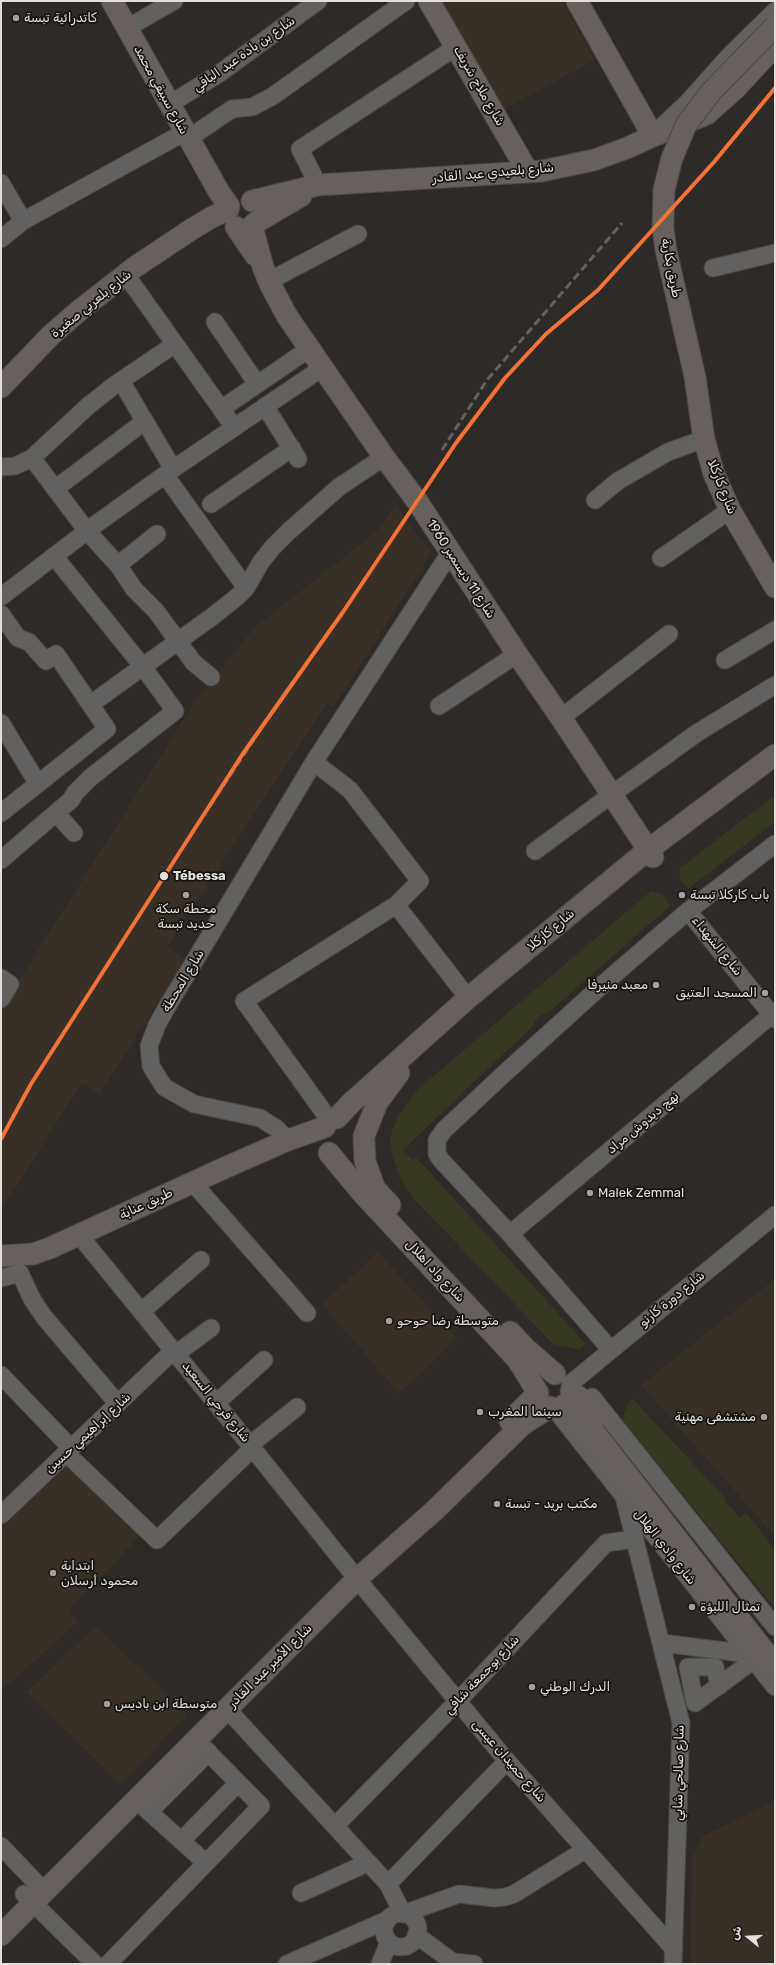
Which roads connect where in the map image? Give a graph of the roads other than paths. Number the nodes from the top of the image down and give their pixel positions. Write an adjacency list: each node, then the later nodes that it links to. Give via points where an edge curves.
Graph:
1 (112, 1): 9 (main road, شارع سبيقي محمد)
2 (174, 1): 9 (street)
3 (318, 1): 12 (street, شارع بن بادة عبد الباقي, via 220,73)
4 (406, 1): 13 (street, via 273,96 252,107 232,109)
5 (429, 1): 11 (main road, شارع ملاح شريف)
6 (577, 1): 14 (main road)
7 (775, 11): 14 (street)
8 (775, 26): 30 (main road, طريق بكارية, bridge, via 711,92 686,125 672,158 664,190 665,243)
9 (127, 28): 12 (main road, شارع سبيقي محمد)
10 (775, 46): 14 (main road, شارع بلعيدي عبد القادر, via 735,89 707,114)
11 (456, 47): 15 (main road, شارع ملاح شريف); 17 (street, via 300,149)
12 (170, 104): 13 (main road, شارع سبيقي محمد)
13 (187, 135): 18 (main road, شارع سبيقي محمد, via 211,178); 19 (street)
14 (653, 136): 15 (main road, شارع بلعيدي عبد القادر, via 594,160)
15 (528, 172): 17 (main road, شارع بلعيدي عبد القادر)
16 (1, 183): 19 (street)
17 (318, 186): 18 (main road, شارع بلعيدي عبد القادر)
18 (241, 215): 24 (main road, شارع 11 ديسمبر 1960); 25 (main road, شارع بلعربي صغيرة, via 189,231)
19 (23, 221): 21 (street)
20 (358, 234): 24 (street)
21 (1, 239)
22 (775, 253): 23 (street)
23 (713, 268)
24 (266, 274): 28 (main road, شارع 11 ديسمبر 1960, via 287,316)
25 (126, 275): 27 (street); 33 (main road, شارع بلعربي صغيرة, via 51,335)
26 (215, 322): 32 (street)
27 (176, 344): 31 (street); 35 (street)
28 (310, 349): 29 (main road, شارع 11 ديسمبر 1960); 32 (street)
29 (322, 368): 34 (street); 39 (main road, شارع 11 ديسمبر 1960)
30 (695, 377): 38 (main road, شارع كاركلا)
31 (120, 380): 36 (street); 40 (street)
32 (257, 384): 35 (street)
33 (1, 387)
34 (265, 406): 37 (street); 45 (street, via 295,453)
35 (221, 409): 37 (street)
36 (145, 421): 42 (street); 43 (street)
37 (234, 427): 42 (street)
38 (704, 439): 44 (street, via 668,452 618,481); 46 (main road, شارع كاركلا, via 714,474)
39 (384, 457): 49 (main road, شارع 11 ديسمبر 1960, via 418,501); 54 (street, via 339,487 289,531 261,562)
40 (32, 458): 41 (street, via 15,466); 43 (street)
41 (1, 467)
42 (169, 472): 47 (street); 54 (street)
43 (55, 489): 47 (street)
44 (595, 500)
45 (211, 504)
46 (730, 510): 51 (street); 53 (main road, شارع كاركلا)
47 (87, 531): 50 (street); 52 (street)
48 (157, 534): 52 (street)
49 (450, 553): 60 (main road, شارع 11 ديسمبر 1960); 70 (street, شارع المحطة)
50 (54, 556): 55 (street); 62 (street)
51 (661, 558)
52 (118, 564): 59 (street, via 134,589 156,611)
53 (775, 587)
54 (246, 588): 59 (street, via 238,597)
55 (1, 597)
56 (1, 614): 65 (street, via 18,638 29,642 46,661 56,654)
57 (775, 630): 61 (street)
58 (670, 634): 67 (street)
59 (179, 641): 62 (street); 63 (street, via 193,662)
60 (517, 654): 66 (street); 67 (main road, شارع 11 ديسمبر 1960)
61 (725, 660)
62 (143, 666): 65 (street); 75 (street, via 175,711 91,777)
63 (211, 677)
64 (775, 686): 73 (street, via 698,733)
65 (91, 704): 72 (street, via 107,729)
66 (439, 706)
67 (561, 718): 73 (main road, شارع 11 ديسمبر 1960)
68 (2, 728): 72 (street)
69 (775, 755): 79 (main road, شارع كاركلا)
70 (314, 762): 81 (street, via 350,790 420,881); 89 (street, شارع المحطة, via 167,1007 150,1046 151,1066 164,1087 194,1104 260,1118 276,1128)
71 (775, 764): 79 (main road, شارع كاركلا)
72 (38, 784): 74 (street)
73 (610, 794): 78 (street); 79 (main road, شارع 11 ديسمبر 1960)
74 (1, 813)
75 (56, 813): 76 (street); 80 (street)
76 (74, 833)
77 (775, 844): 82 (street)
78 (535, 851)
79 (650, 853): 84 (main road, شارع كاركلا); 88 (main road, شارع كاركلا, via 397,1074 377,1103)
80 (1, 860)
81 (396, 905): 84 (street); 87 (street, via 244,1001)
82 (688, 911): 86 (street, شارع الشهداء); 93 (street, via 506,1072 444,1130 437,1140 436,1147 441,1160)
83 (1, 978): 85 (street, via 10,984)
84 (468, 998): 87 (main road, شارع كاركلا)
85 (1, 999)
86 (774, 1016): 93 (street, نهج ديدوش مراد)
87 (331, 1122): 88 (main road, via 343,1117 355,1120 360,1125); 89 (main road, طريق عنابة); 90 (main road, via 322,1137)
88 (364, 1138): 90 (main road, via 362,1146 354,1156 341,1158); 105 (main road, شارع واد اهلال, via 365,1161 375,1189 526,1349)
89 (288, 1140): 90 (main road, via 312,1143); 91 (main road, طريق عنابة)
90 (327, 1150): 105 (main road, شارع واد اهلال, via 363,1194 517,1359)
91 (193, 1183): 94 (main road, طريق عنابة); 99 (street)
92 (775, 1215): 101 (street, شارع دورة كارنو)
93 (510, 1234): 101 (street)
94 (80, 1235): 95 (main road, طريق عنابة, via 33,1254); 98 (street, شارع فرحي السعيد)
95 (1, 1256)
96 (201, 1260): 98 (street)
97 (1, 1278): 107 (street, via 20,1273 32,1299 44,1316)
98 (142, 1311): 102 (street, شارع فرحي السعيد)
99 (307, 1313)
100 (211, 1328): 102 (street, شارع إبراهيمي حسين)
101 (611, 1350): 105 (street, شارع دورة كارنو)
102 (175, 1352): 106 (street, شارع فرحي السعيد); 107 (street, شارع إبراهيمي حسين)
103 (264, 1360): 106 (street)
104 (1, 1374): 110 (street)
105 (555, 1394): 111 (street, شارع وادي الهلال); 114 (main road, شارع الأمير عبد القادر, via 523,1409); 115 (street, via 586,1389); 117 (main road, via 594,1411); 119 (main road, شارع وادي الهلال, via 588,1424)
106 (216, 1403): 109 (street, شارع فرحي السعيد)
107 (118, 1404): 110 (street, شارع إبراهيمي حسين)
108 (297, 1407): 109 (street)
109 (252, 1446): 110 (street, via 157,1540); 114 (street, شارع فرحي السعيد)
110 (68, 1451): 112 (street, شارع إبراهيمي حسين)
111 (623, 1493): 113 (street, شارع صالحي شابي); 118 (street, شارع وادي الهلال)
112 (5, 1504)
113 (635, 1539): 116 (street, شارع صالحي شابي); 122 (street, شارع بوجمعة شافي, via 606,1543)
114 (353, 1575): 122 (street, شارع حميدان عيسى); 123 (main road, شارع الأمير عبد القادر); 135 (main road, شارع الأمير عبد القادر)
115 (775, 1627)
116 (662, 1642): 118 (street); 143 (street, شارع صالحي شابي, via 681,1723)
117 (775, 1644)
118 (752, 1657): 120 (street); 121 (street, شارع وادي الهلال)
119 (775, 1665)
120 (718, 1686)
121 (775, 1687)
122 (458, 1700): 125 (street, شارع حميدان عيسى); 128 (street, شارع بوجمعة شافي)
123 (227, 1709): 124 (main road, شارع الأمير عبد القادر); 128 (street)
124 (203, 1746): 126 (street); 127 (main road, شارع الأمير عبد القادر)
125 (507, 1761): 131 (street, شارع حميدان عيسى); 134 (street)
126 (238, 1782): 129 (street); 132 (street, via 261,1806)
127 (143, 1806): 129 (street); 135 (main road, شارع الأمير عبد القادر)
128 (335, 1826): 133 (street)
129 (181, 1841): 132 (street)
130 (1, 1846): 135 (street)
131 (585, 1850): 137 (street, via 514,1894 505,1897 459,1894); 143 (street, شارع حميدان عيسى)
132 (206, 1863): 146 (street)
133 (367, 1863): 134 (street); 136 (street)
134 (388, 1884): 137 (street)
135 (34, 1893): 138 (main road, شارع الأمير عبد القادر); 140 (main road, شارع الأمير عبد القادر); 145 (street)
136 (301, 1893)
137 (404, 1914): 139 (street, via 394,1915); 141 (street, via 416,1924)
138 (1, 1917)
139 (387, 1920): 142 (street, via 384,1934); 147 (street)
140 (1, 1935)
141 (416, 1935): 142 (street, via 410,1944 404,1946); 144 (street)
142 (389, 1942): 148 (street)
143 (674, 1956)
144 (453, 1963): 149 (street)
145 (95, 1964)
146 (108, 1964)
147 (287, 1964)
148 (380, 1964)
149 (474, 1964)

